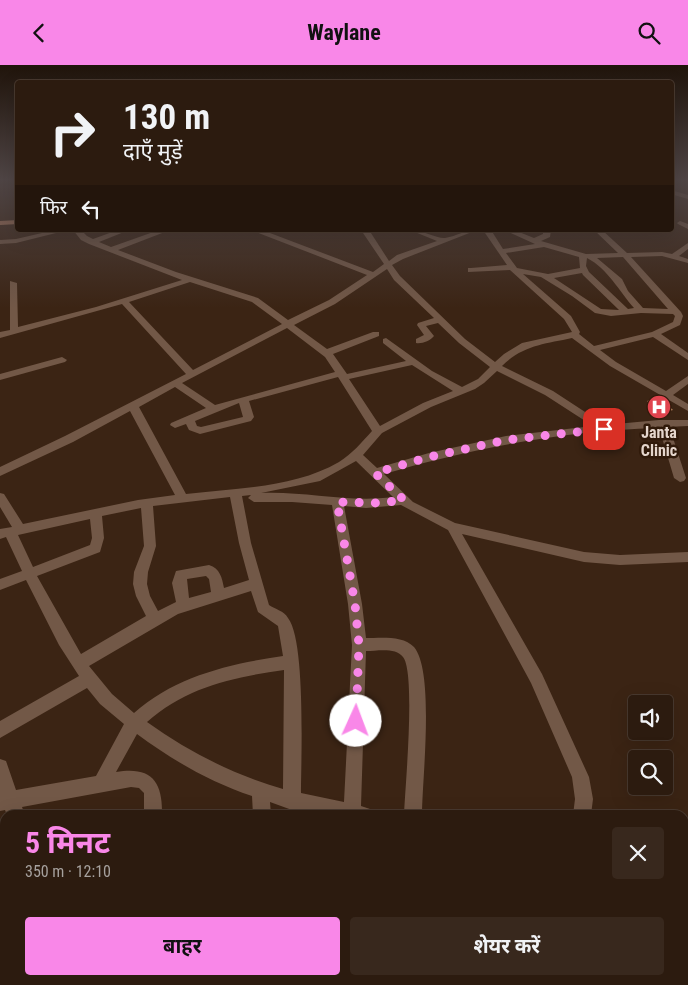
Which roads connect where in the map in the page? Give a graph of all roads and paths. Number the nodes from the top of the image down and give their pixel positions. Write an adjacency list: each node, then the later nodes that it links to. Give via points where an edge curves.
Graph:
1 (680, 223): 2 (street)
2 (688, 227)
3 (55, 232): 19 (street)
4 (80, 232): 20 (street)
5 (120, 232): 20 (street)
6 (139, 232): 16 (street)
7 (160, 232): 16 (street)
8 (260, 232): 33 (street)
9 (366, 232): 29 (street)
10 (420, 232): 17 (street)
11 (468, 232): 17 (street)
12 (488, 232): 24 (street)
13 (513, 232): 18 (street)
14 (547, 232): 18 (street)
15 (600, 232): 25 (street)
16 (146, 237): 23 (street)
17 (445, 241): 29 (street, via 409,253)
18 (535, 241): 21 (street)
19 (0, 242)
20 (92, 242): 23 (street)
21 (544, 245): 24 (street); 26 (street)
22 (688, 245): 27 (street)
23 (111, 250): 35 (street)
24 (502, 251): 30 (street)
25 (624, 254): 26 (street); 27 (street); 40 (street)
26 (586, 256): 32 (street); 38 (street, via 614,275 630,300)
27 (675, 256): 28 (street)
28 (688, 261)
29 (389, 264): 33 (street); 41 (street, via 397,278)
30 (513, 268): 31 (street); 34 (street); 47 (street, via 568,318 574,325)
31 (471, 270)
32 (584, 270): 34 (street); 39 (street)
33 (372, 274): 42 (street, via 332,301)
34 (547, 277): 39 (street, via 598,311)
35 (192, 279): 37 (street); 42 (street, via 255,300)
36 (13, 283): 43 (street)
37 (124, 301): 43 (street); 56 (street)
38 (641, 310): 39 (street); 40 (street)
39 (626, 312)
40 (681, 316): 45 (street, via 677,323)
41 (438, 320): 49 (street, via 421,325 429,336); 55 (street)
42 (288, 323): 51 (street); 56 (street)
43 (14, 331): 46 (street)
44 (376, 334): 51 (street)
45 (655, 334): 50 (street); 52 (street)
46 (0, 335)
47 (574, 335): 50 (street); 55 (street, via 532,342 512,352)
48 (386, 341): 54 (street)
49 (419, 341)
50 (592, 349): 62 (street)
51 (326, 353): 57 (street)
52 (688, 357)
53 (62, 360): 58 (street)
54 (413, 362): 57 (street); 61 (street)
55 (496, 366): 61 (street, via 481,381); 71 (street, via 549,393)
56 (192, 375): 60 (street)
57 (343, 375): 63 (street); 72 (street)
58 (0, 377)
59 (688, 379): 62 (street)
60 (175, 383): 64 (street); 65 (street)
61 (461, 391): 72 (street, via 426,405)
62 (666, 395): 66 (street)
63 (243, 399): 65 (street); 67 (street, via 247,419 200,431 193,428)
64 (133, 406): 74 (street); 80 (street)
65 (213, 408): 67 (street)
66 (688, 408)
67 (189, 419): 70 (street)
68 (659, 423): 69 (street); 71 (street); 77 (street, via 667,433)
69 (688, 423)
70 (175, 425)
71 (604, 429): 75 (street, via 506,440)
72 (378, 431): 73 (street)
73 (356, 455): 75 (street); 76 (street)
74 (0, 472)
75 (375, 473): 82 (street)
76 (316, 478): 79 (street); 81 (street)
77 (680, 478)
78 (0, 497): 87 (street)
79 (236, 497): 80 (street); 81 (street); 91 (street)
80 (183, 499): 84 (street)
81 (321, 500): 83 (street)
82 (404, 500): 83 (street); 86 (street, via 421,513)
83 (337, 502): 95 (street)
84 (148, 503): 85 (street); 94 (street, via 149,554 139,582)
85 (95, 513): 87 (street); 89 (street, via 98,538 95,547)
86 (452, 527): 88 (street, via 584,557 620,561); 111 (street, via 538,679 580,777)
87 (10, 532): 89 (street)
88 (688, 557)
89 (30, 573): 90 (street); 97 (street)
90 (0, 585)
91 (255, 585): 92 (street); 96 (street, via 263,607 278,617 287,630)
92 (219, 595): 93 (street); 93 (street, via 215,577 209,570 181,575 179,583)
93 (184, 606): 94 (street)
94 (155, 619): 97 (street)
95 (359, 645): 109 (street); 110 (street, via 400,646 410,651 415,664 418,689)
96 (291, 662): 99 (street, via 237,670 201,681 158,704); 104 (street)
97 (80, 663): 98 (street)
98 (90, 679): 99 (street, via 107,699); 100 (street)
99 (136, 723): 102 (street); 103 (street, via 164,745 201,767)
100 (0, 729)
101 (0, 767): 105 (street)
102 (102, 782): 105 (street); 106 (street, via 142,779 150,787)
103 (261, 791): 104 (street); 107 (street)
104 (292, 801): 108 (street)
105 (9, 805)
106 (153, 810)
107 (262, 810)
108 (338, 810)
109 (358, 810)
110 (412, 810)
111 (583, 810)

